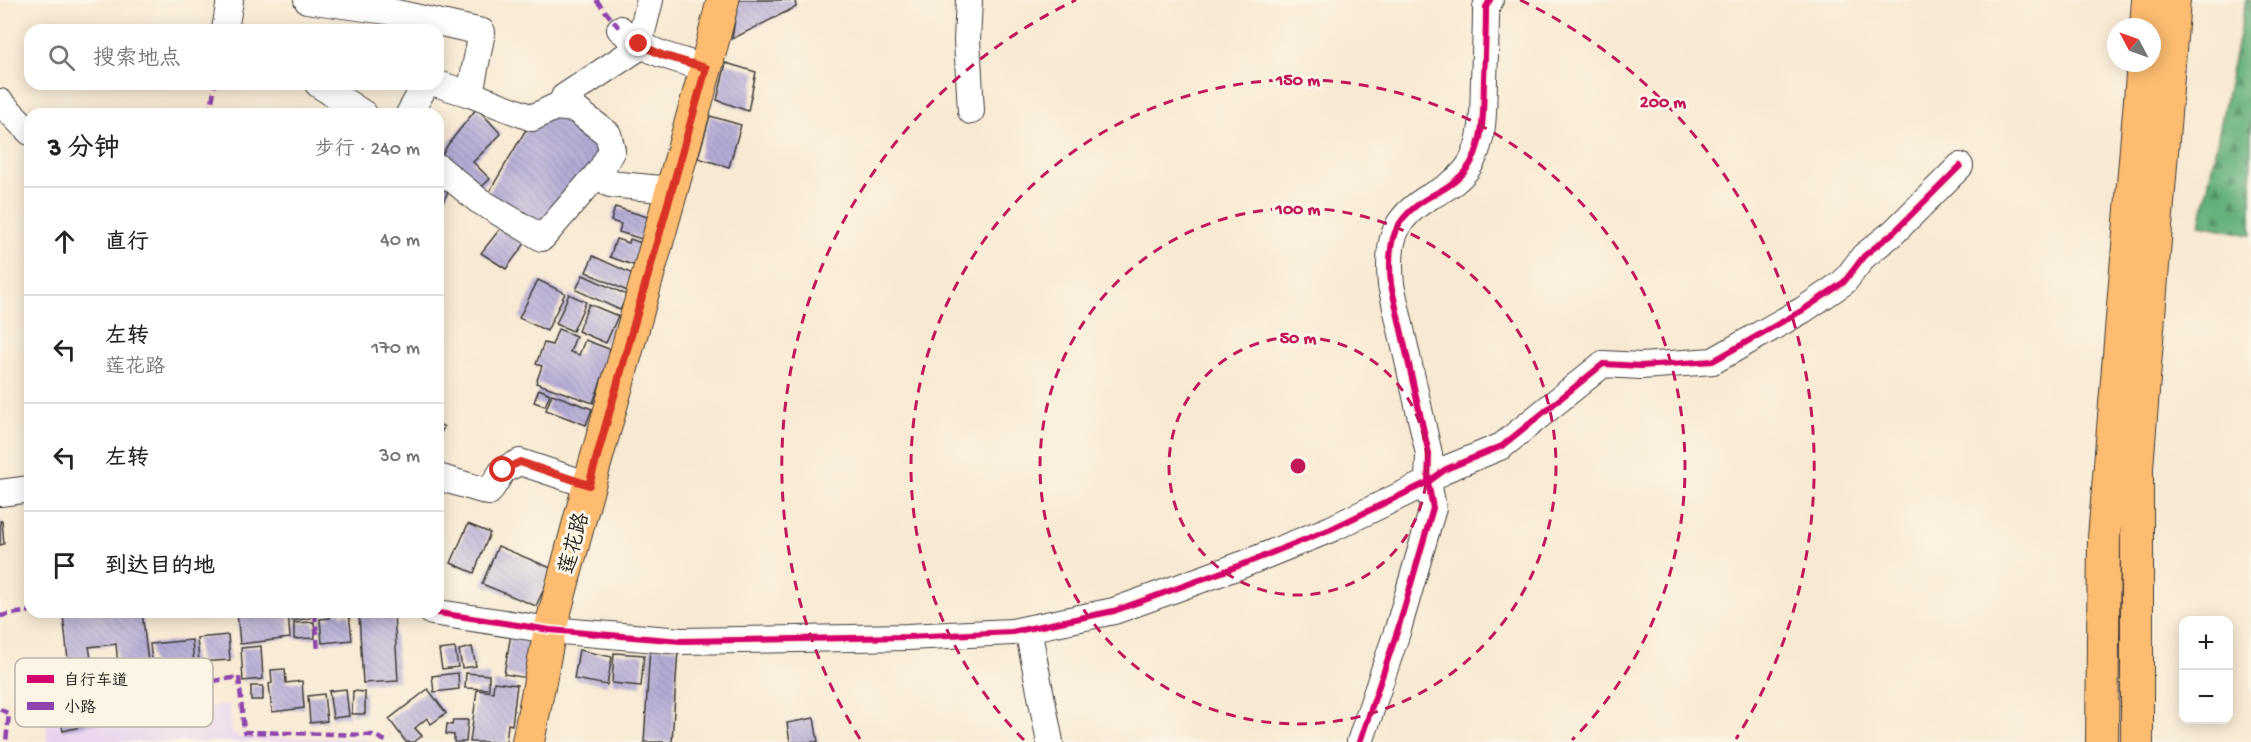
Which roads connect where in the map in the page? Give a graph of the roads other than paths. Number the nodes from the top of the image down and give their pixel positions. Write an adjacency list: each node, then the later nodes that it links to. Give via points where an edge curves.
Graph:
1 (230, 0): 11 (street)
2 (307, 0): 9 (street)
3 (650, 0): 12 (street)
4 (723, 0): 13 (main road, 莲花路)
5 (969, 0): 23 (street)
6 (1490, 0): 30 (street, via 1486,7 1483,127 1472,162 1452,185 1421,202 1402,219 1389,257 1391,285 1429,454)
7 (2148, 0): 10 (main road)
8 (2174, 0): 41 (main road, via 2137,467)
9 (389, 5): 18 (street, via 482,32)
10 (2147, 18)
11 (226, 24)
12 (629, 36): 13 (street, via 662,55); 19 (street, via 635,50)
13 (706, 68): 28 (main road, 莲花路)
14 (2142, 72): 40 (main road, via 2104,538)
15 (444, 86): 18 (street)
16 (327, 90): 21 (street)
17 (422, 90): 22 (street)
18 (470, 94): 26 (street, via 532,118 555,108 574,109 608,134 612,150)
19 (564, 97)
20 (0, 102): 24 (street)
21 (355, 108)
22 (412, 108)
23 (971, 111)
24 (24, 126)
25 (1960, 166): 30 (street, via 1894,232 1864,256 1844,282 1803,310 1713,361 1641,366 1603,364 1502,446 1446,469)
26 (601, 170): 27 (street, via 542,238 478,200); 28 (street, via 610,184)
27 (444, 172)
28 (671, 190): 31 (main road, 莲花路)
29 (444, 479): 31 (street, via 489,492 503,470 520,462)
30 (1428, 482): 35 (street, via 1331,529 1244,564 1114,611); 39 (street, via 1433,508)
31 (589, 485): 36 (main road, 莲花路)
32 (24, 490): 33 (street)
33 (0, 494)
34 (444, 614): 36 (street)
35 (1028, 629): 36 (street, via 907,638 681,641); 38 (street)
36 (550, 630): 37 (main road, 莲花路)
37 (528, 742)
38 (1050, 742)
39 (1360, 742)
40 (2102, 742)
41 (2137, 742)

